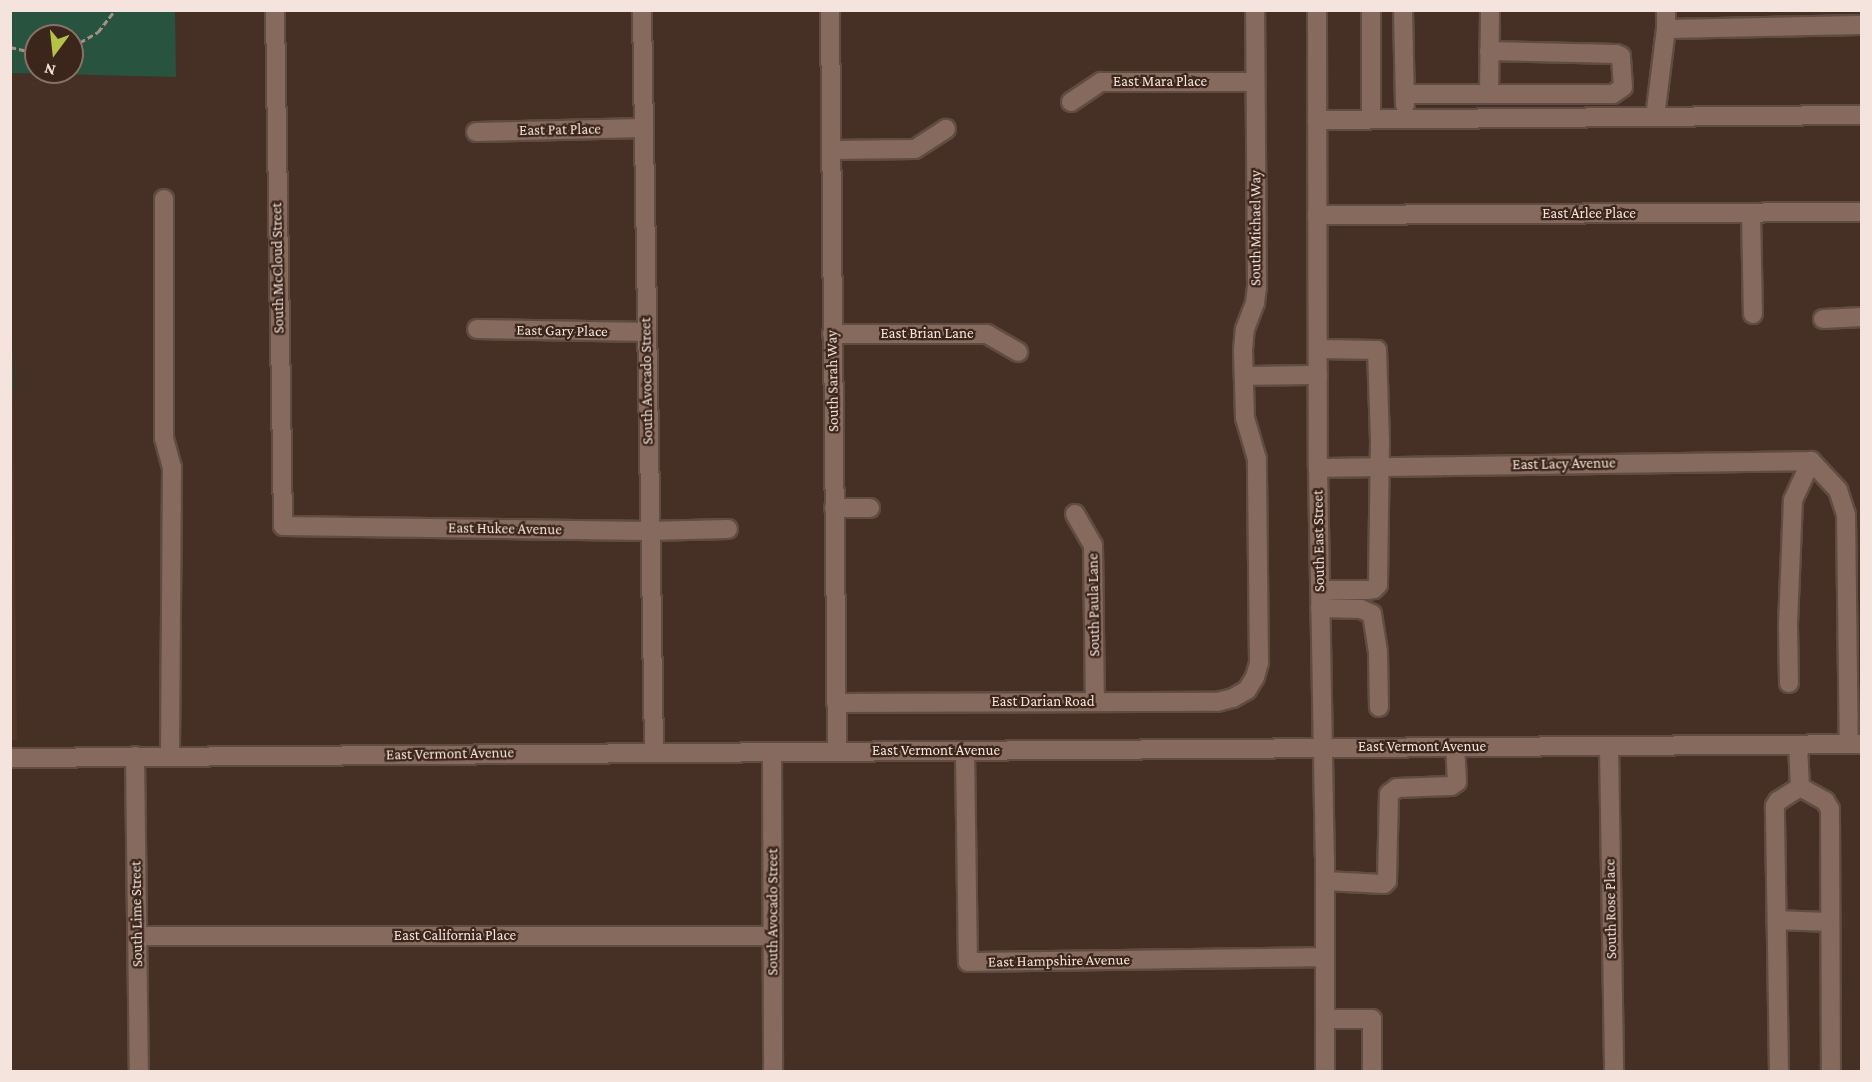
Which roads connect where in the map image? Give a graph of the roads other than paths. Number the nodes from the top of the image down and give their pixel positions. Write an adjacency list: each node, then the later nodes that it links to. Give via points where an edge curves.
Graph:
1 (274, 10): 47 (street, South McCloud Street)
2 (642, 10): 23 (street, South Avocado Street)
3 (830, 10): 26 (street, South Sarah Way)
4 (1255, 10): 14 (street, South Michael Way)
5 (1317, 10): 22 (street, South East Street)
6 (1371, 10): 20 (street)
7 (1403, 10): 15 (street)
8 (1490, 10): 13 (street)
9 (1761, 18): 10 (street); 11 (street)
10 (1825, 18): 12 (street)
11 (1666, 20): 19 (street)
12 (1862, 26)
13 (1489, 51): 16 (street); 16 (street, via 1616,54 1623,62 1623,87 1613,94)
14 (1255, 82): 17 (street, East Mara Place, via 1101,81); 40 (street, South Michael Way, via 1257,287 1245,329)
15 (1405, 94): 16 (street); 21 (street)
16 (1489, 94)
17 (1071, 102)
18 (1862, 115): 19 (street)
19 (1656, 117): 21 (street)
20 (1371, 119): 21 (street); 22 (street)
21 (1405, 119)
22 (1317, 120): 30 (street, South East Street)
23 (644, 128): 25 (street, East Pat Place); 35 (street, South Avocado Street)
24 (946, 129): 26 (street, via 915,149)
25 (476, 132)
26 (831, 150): 36 (street, South Sarah Way)
27 (164, 199): 66 (street, via 164,438 172,466)
28 (1862, 212): 29 (street, East Arlee Place)
29 (1751, 213): 30 (street, East Arlee Place); 31 (street)
30 (1317, 215): 37 (street, South East Street)
31 (1753, 314)
32 (1862, 317): 33 (street)
33 (1823, 319)
34 (477, 329): 35 (street, East Gary Place)
35 (647, 332): 49 (street, South Avocado Street)
36 (832, 334): 38 (street, East Brian Lane, via 987,334); 44 (street, South Sarah Way)
37 (1318, 349): 39 (street, South East Street); 42 (street, via 1377,350)
38 (1018, 352)
39 (1318, 375): 40 (street); 43 (street, South East Street)
40 (1244, 376): 52 (street, South Michael Way, via 1245,418 1257,459 1259,640 1256,677)
41 (1811, 461): 42 (street, East Lacy Avenue); 51 (street, via 1793,500); 56 (street, via 1838,490 1846,514)
42 (1379, 467): 43 (street, East Lacy Avenue); 50 (street, via 1378,585)
43 (1318, 468): 50 (street, South East Street)
44 (834, 508): 45 (street); 54 (street, South Sarah Way)
45 (870, 508)
46 (1075, 514): 53 (street, South Paula Lane, via 1093,545)
47 (283, 526): 49 (street, East Hukee Avenue)
48 (728, 529): 49 (street, East Hukee Avenue)
49 (649, 531): 62 (street, South Avocado Street)
50 (1320, 599): 55 (street, via 1372,614 1378,652); 59 (street, South East Street)
51 (1789, 683)
52 (1247, 690): 53 (street, East Darian Road, via 1217,702)
53 (1095, 702): 54 (street, East Darian Road)
54 (836, 703): 61 (street, South Sarah Way)
55 (1379, 707)
56 (1855, 744): 57 (street, East Vermont Avenue)
57 (1798, 745): 58 (street, East Vermont Avenue); 68 (street)
58 (1609, 746): 60 (street, East Vermont Avenue); 80 (street, South Rose Place)
59 (1323, 747): 60 (street, East Vermont Avenue); 63 (street, East Vermont Avenue); 69 (street, South East Street)
60 (1455, 747): 69 (street, via 1457,782 1451,786 1397,788 1389,794 1387,881)
61 (837, 751): 63 (street, East Vermont Avenue); 64 (street, East Vermont Avenue)
62 (654, 752): 64 (street, East Vermont Avenue); 66 (street, East Vermont Avenue)
63 (964, 752): 74 (street, East Hampshire Avenue, via 968,962)
64 (772, 753): 73 (street, South Avocado Street)
65 (135, 756): 66 (street, East Vermont Avenue); 67 (street, East Vermont Avenue); 72 (street, South Lime Street)
66 (170, 757)
67 (10, 758)
68 (1800, 787): 70 (street, via 1775,806); 71 (street, via 1830,808)
69 (1325, 881): 74 (street, South East Street)
70 (1777, 920): 71 (street); 81 (street)
71 (1830, 921): 82 (street)
72 (137, 936): 73 (street, East California Place); 76 (street, South Lime Street)
73 (774, 936): 77 (street, South Avocado Street)
74 (1324, 957): 75 (street, South East Street)
75 (1325, 1019): 78 (street, South East Street); 79 (street, via 1372,1019)
76 (139, 1071)
77 (773, 1071)
78 (1325, 1071)
79 (1372, 1071)
80 (1614, 1071)
81 (1779, 1071)
82 (1831, 1071)

